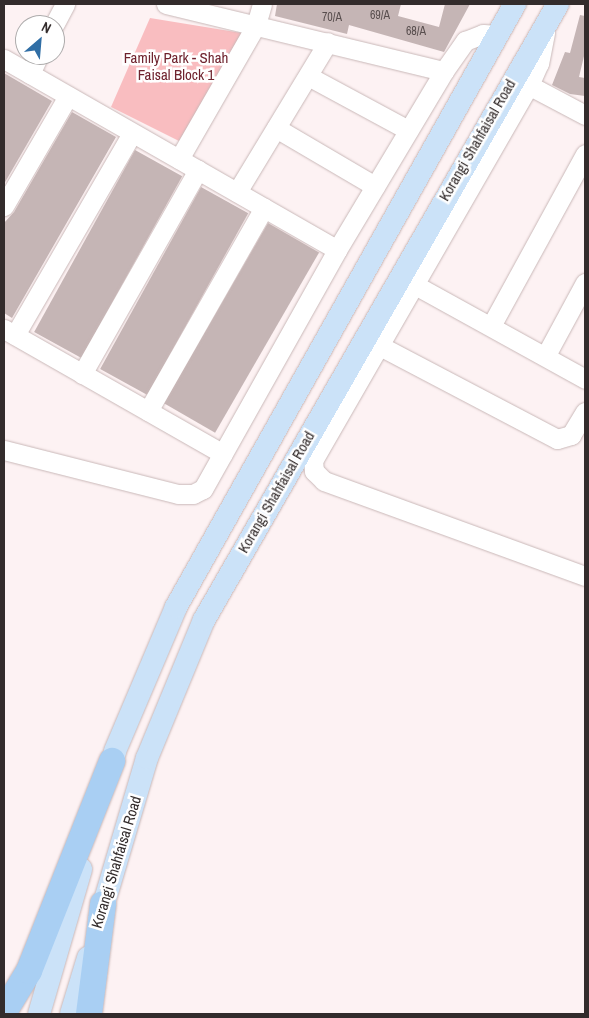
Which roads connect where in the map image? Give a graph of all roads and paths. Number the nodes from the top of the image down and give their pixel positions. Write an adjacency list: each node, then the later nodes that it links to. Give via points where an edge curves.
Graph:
1 (166, 4): 5 (street)
2 (262, 4): 5 (street)
3 (515, 4): 6 (main road, Korangi Shahfaisal Road)
4 (553, 13): 13 (main road, Korangi Shahfaisal Road)
5 (256, 24): 7 (street); 20 (street)
6 (498, 35): 10 (street, via 483,34 464,41); 40 (main road, Korangi Shahfaisal Road, via 362,270 176,607)
7 (328, 42): 10 (street); 12 (street)
8 (4, 59): 11 (street)
9 (34, 65): 11 (street)
10 (444, 71): 17 (street)
11 (30, 74): 14 (street)
12 (308, 76): 16 (street); 17 (street)
13 (521, 81): 15 (street); 28 (street); 41 (main road, Korangi Shahfaisal Road, via 204,620 147,758)
14 (68, 96): 18 (street); 24 (street)
15 (585, 115)
16 (276, 128): 22 (street); 23 (street)
17 (408, 130): 22 (street)
18 (132, 133): 20 (street); 30 (street)
19 (585, 154): 29 (street)
20 (178, 159): 21 (street)
21 (198, 170): 23 (street); 33 (street)
22 (375, 186): 26 (street)
23 (237, 192): 25 (street)
24 (4, 206)
25 (264, 208): 26 (street); 35 (street)
26 (337, 250): 38 (street)
27 (585, 283): 32 (street)
28 (415, 285): 29 (street); 31 (street)
29 (491, 326): 32 (street)
30 (9, 332): 33 (street)
31 (380, 346): 36 (street, via 557,439 571,435); 39 (street, via 313,460 314,471 324,481)
32 (546, 355): 34 (street)
33 (82, 374): 35 (street)
34 (585, 379)
35 (148, 411): 38 (street)
36 (585, 412)
37 (4, 450): 38 (street, via 178,494 193,494 203,489)
38 (223, 454)
39 (585, 576)
40 (112, 761): 42 (highway, via 29,970); 43 (main road, Korangi Shahfaisal Road)
41 (103, 904): 44 (main road, Korangi Shahfaisal Road); 45 (highway)
42 (4, 1012)
43 (39, 1014)
44 (71, 1014)
45 (88, 1014)

